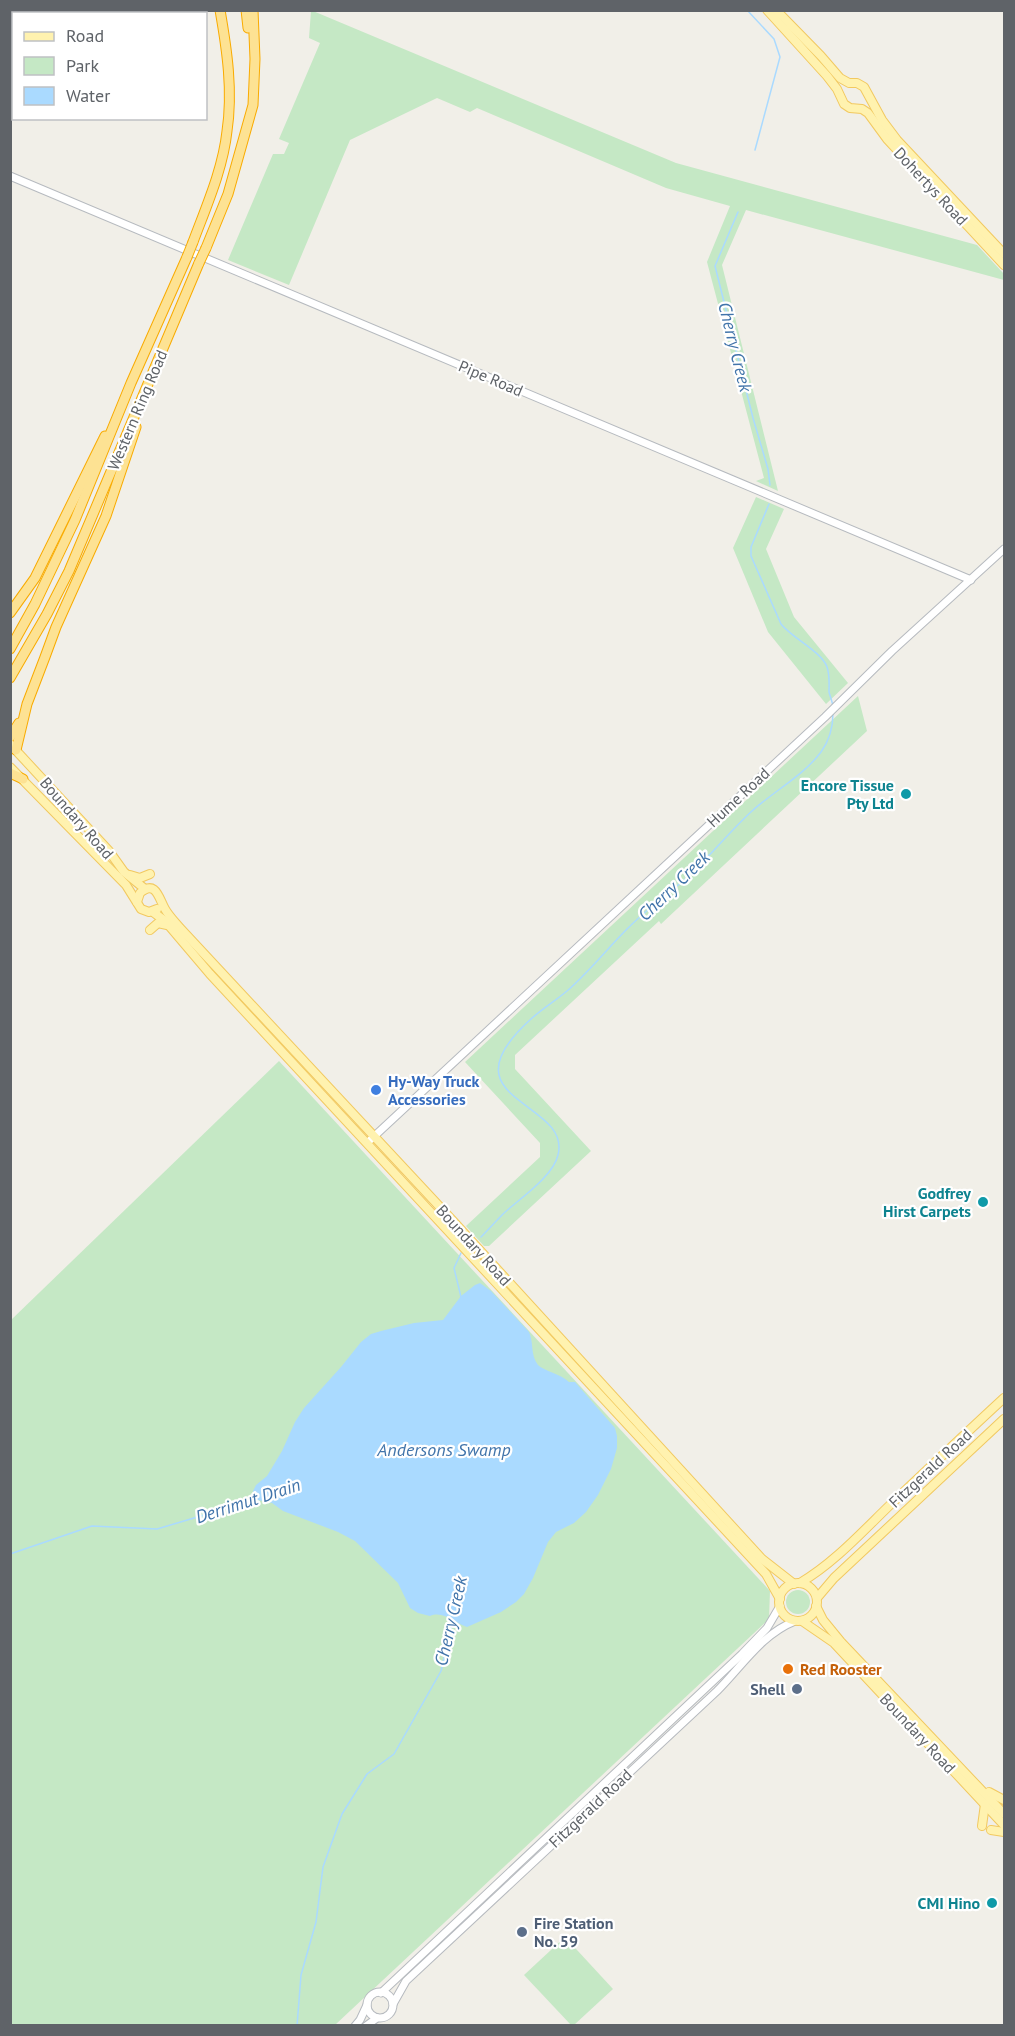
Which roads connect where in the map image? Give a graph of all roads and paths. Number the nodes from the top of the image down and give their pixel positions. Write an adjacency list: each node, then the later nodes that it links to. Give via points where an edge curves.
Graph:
1 (213, 10): 11 (highway, via 224,69)
2 (220, 10): 11 (highway, via 229,69)
3 (246, 10): 12 (highway, via 250,81)
4 (253, 10): 12 (highway, via 253,105)
5 (767, 10): 9 (main road, via 827,76)
6 (776, 10): 7 (main road, via 837,76)
7 (850, 83): 8 (main road, via 861,84); 9 (main road, via 844,87)
8 (867, 94): 10 (main road, via 864,105); 14 (main road, Dohertys Road, via 897,140)
9 (841, 98): 10 (main road, via 847,107)
10 (858, 109): 15 (main road, Dohertys Road, via 868,114)
11 (227, 132): 17 (highway, Western Ring Road, bridge, via 193,243)
12 (244, 135): 16 (highway, Western Ring Road, bridge, via 228,194)
13 (10, 176): 19 (street, Pipe Road)
14 (1005, 254)
15 (1005, 265)
16 (153, 373): 22 (highway, Western Ring Road, via 69,571); 23 (highway, via 106,516 56,627)
17 (131, 383): 20 (highway, via 38,572); 21 (highway, Western Ring Road, via 75,520)
18 (1005, 549): 19 (street, Hume Road)
19 (971, 580): 37 (street, Hume Road)
20 (10, 613)
21 (10, 649)
22 (10, 678)
23 (27, 704): 24 (highway); 25 (highway)
24 (10, 737)
25 (13, 747): 29 (main road, Boundary Road)
26 (10, 767): 28 (main road, Boundary Road)
27 (10, 773): 28 (highway)
28 (23, 779): 33 (main road, Boundary Road, via 126,885)
29 (124, 872): 30 (main road, via 140,878); 31 (main road, Boundary Road)
30 (150, 874)
31 (145, 889): 32 (main road, via 156,891); 33 (main road)
32 (161, 901): 34 (main road); 37 (main road, Boundary Road, via 180,928)
33 (137, 902): 34 (main road, via 142,910)
34 (153, 912): 35 (main road, Boundary Road)
35 (168, 925): 36 (main road, via 158,923); 37 (main road, Boundary Road, via 191,954)
36 (150, 930)
37 (370, 1140): 38 (main road, Boundary Road)
38 (481, 1260): 42 (main road, Boundary Road, via 762,1559); 43 (main road, Boundary Road, via 766,1574)
39 (1005, 1398): 40 (main road, Fitzgerald Road)
40 (988, 1413): 41 (main road); 42 (main road, Fitzgerald Road, via 842,1551)
41 (1002, 1422): 44 (main road, Fitzgerald Road, via 834,1578)
42 (797, 1584): 43 (main road, via 786,1587); 44 (main road, via 809,1587)
43 (780, 1602): 45 (main road, via 783,1614); 52 (street, Fitzgerald Road, via 773,1620 742,1654)
44 (816, 1602): 45 (main road, via 811,1616); 46 (main road, Boundary Road, via 823,1620 842,1642)
45 (798, 1621): 48 (main road, Boundary Road, via 834,1643); 54 (street, Fitzgerald Road, via 764,1640 717,1691 413,1974 400,1988)
46 (982, 1790): 47 (main road); 49 (main road, Boundary Road)
47 (1005, 1800)
48 (985, 1804): 50 (main road, Boundary Road); 51 (main road, via 986,1828)
49 (1005, 1814)
50 (1005, 1825)
51 (1005, 1832)
52 (381, 1992): 53 (street, via 370,1997); 54 (street)
53 (368, 2004): 55 (street, via 371,2014); 56 (street)
54 (393, 2004): 55 (street, via 388,2016)
55 (378, 2018): 57 (street)
56 (355, 2025)
57 (366, 2025)

